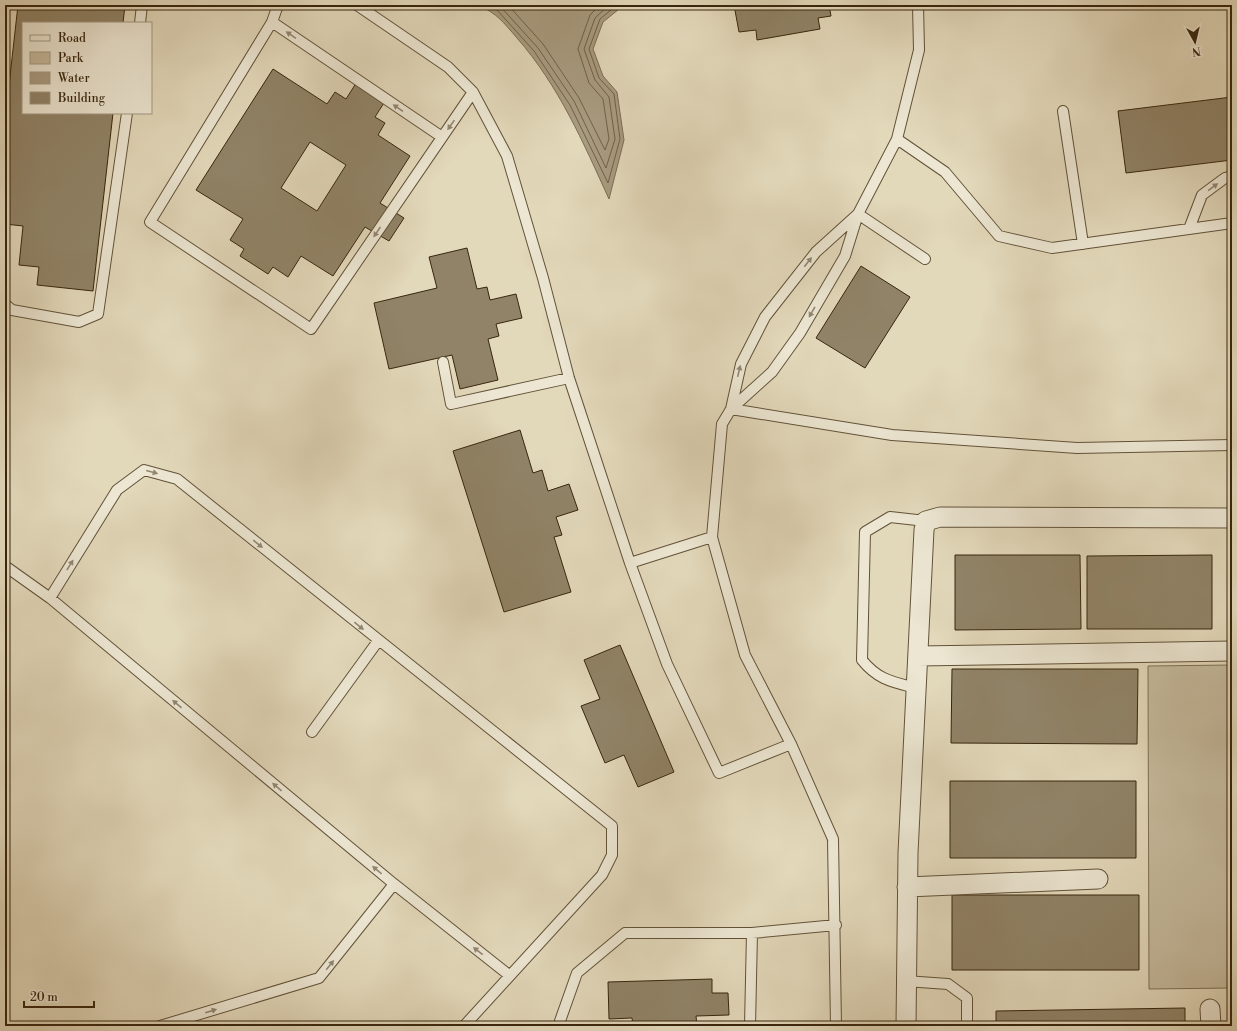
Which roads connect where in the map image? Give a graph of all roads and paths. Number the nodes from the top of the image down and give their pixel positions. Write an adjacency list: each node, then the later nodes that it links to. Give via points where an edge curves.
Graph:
1 (142, 5): 5 (lane)
2 (278, 5): 6 (lane)
3 (357, 5): 7 (lane, via 448,67)
4 (918, 5): 11 (lane, via 919,50)
5 (140, 22)
6 (272, 22): 10 (lane, one-way to 6); 10 (lane, one-way to 6, via 311,329 150,222)
7 (473, 92): 10 (lane, one-way to 10); 20 (lane, via 507,156)
8 (1064, 111): 16 (lane)
9 (127, 114): 18 (lane, via 98,314 79,322 12,310)
10 (442, 137)
11 (897, 139): 13 (lane); 16 (lane, via 945,172 998,236 1052,248)
12 (1232, 176): 15 (lane, one-way to 12, via 1202,195 1225,178)
13 (858, 214): 17 (lane); 21 (lane, one-way to 21, via 845,256 800,333 772,372); 21 (lane, one-way to 13, via 741,364 765,317 816,252)
14 (1232, 223): 15 (lane)
15 (1189, 229): 16 (lane)
16 (1083, 244)
17 (925, 259)
18 (5, 304)
19 (443, 362): 20 (lane, via 451,404)
20 (569, 378): 26 (lane)
21 (731, 409): 22 (lane, via 892,435 1077,448); 25 (lane, via 722,424)
22 (1232, 445)
23 (1232, 518): 24 (street, via 940,517)
24 (926, 521): 31 (street); 32 (lane, via 890,517 865,532 862,660 870,671 884,679)
25 (712, 537): 26 (lane); 34 (lane, via 745,655)
26 (630, 563): 34 (lane, via 667,664 719,773)
27 (5, 566): 28 (lane)
28 (50, 598): 29 (lane, one-way to 29, via 117,490 144,470 177,479); 36 (lane, one-way to 28)
29 (378, 641): 33 (lane); 40 (lane, via 612,826 612,855 602,875)
30 (1232, 651): 31 (street)
31 (918, 656): 32 (street)
32 (916, 688): 37 (street)
33 (312, 732)
34 (791, 744): 38 (lane, via 833,839)
35 (1098, 879): 37 (street)
36 (394, 884): 40 (lane, one-way to 36); 42 (lane, one-way to 36, via 319,978)
37 (907, 887): 41 (street)
38 (836, 925): 39 (lane); 46 (lane)
39 (752, 932): 44 (lane, via 625,933 577,973); 45 (lane)
40 (509, 975): 43 (lane)
41 (906, 981): 47 (street); 48 (lane, via 948,984 967,998)
42 (160, 1026)
43 (464, 1026)
44 (560, 1026)
45 (750, 1026)
46 (836, 1026)
47 (906, 1026)
48 (967, 1026)

